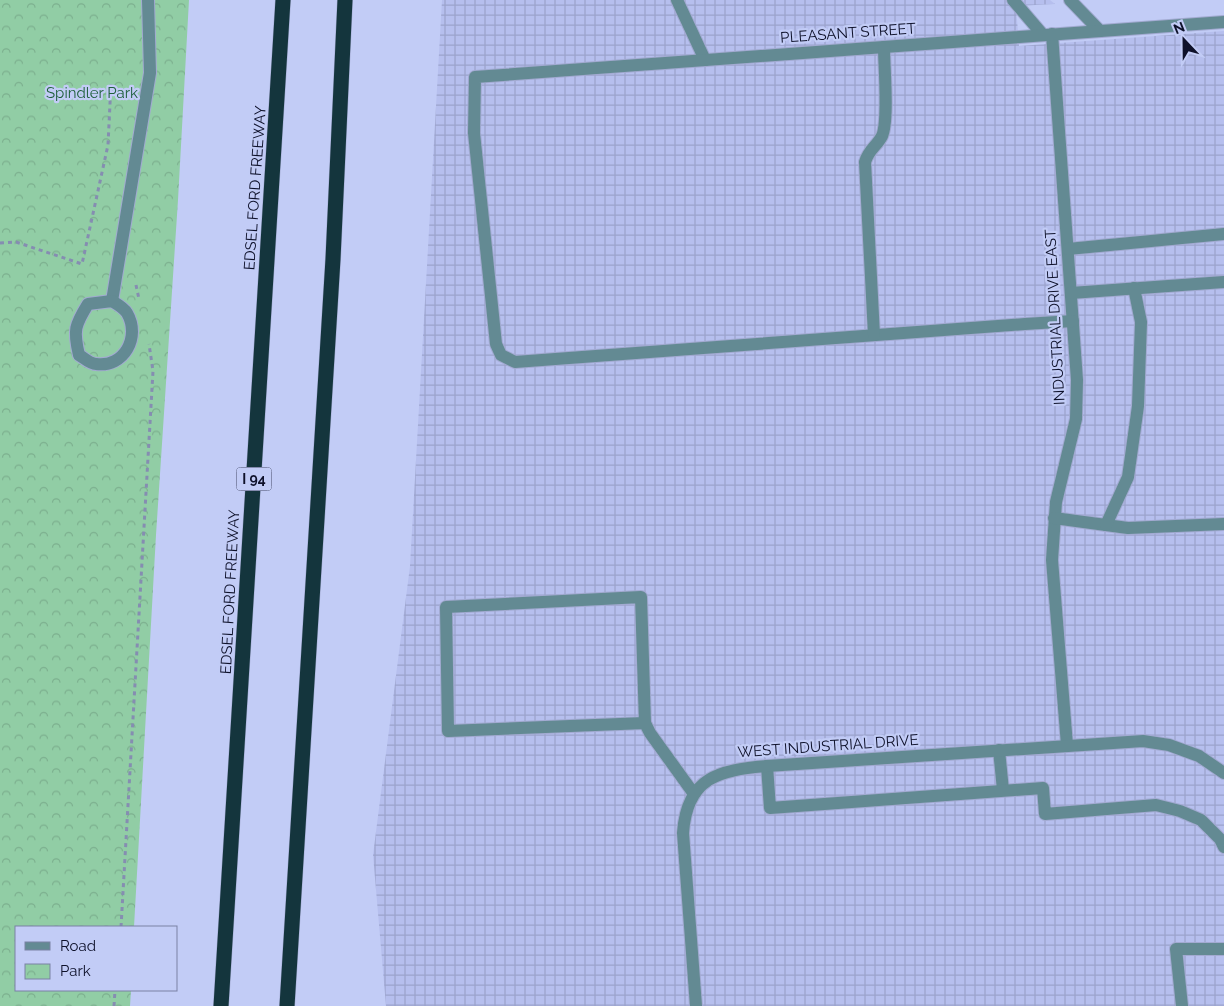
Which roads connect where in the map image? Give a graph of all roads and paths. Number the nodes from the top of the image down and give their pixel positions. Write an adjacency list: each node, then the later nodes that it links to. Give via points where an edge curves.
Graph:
1 (148, 0): 20 (street, via 150,73)
2 (283, 0): 40 (highway, EDSEL FORD FREEWAY / I 94)
3 (346, 0): 41 (highway)
4 (677, 0): 11 (street)
5 (1013, 0): 9 (street)
6 (1070, 0): 8 (street)
7 (1224, 22): 8 (street, PLEASANT STREET)
8 (1100, 31): 9 (street, PLEASANT STREET)
9 (1047, 35): 10 (street, PLEASANT STREET); 15 (street, INDUSTRIAL DRIVE EAST)
10 (884, 47): 11 (street, PLEASANT STREET); 23 (street, via 885,122 881,137 865,162)
11 (705, 60): 23 (street, PLEASANT STREET, via 474,77 474,133 496,344 501,355 515,362)
12 (111, 83): 14 (path, via 108,145 82,264 16,242)
13 (1224, 234): 15 (street)
14 (0, 243)
15 (1068, 249): 19 (street, INDUSTRIAL DRIVE EAST)
16 (1224, 282): 18 (street)
17 (136, 285): 21 (path)
18 (1134, 288): 19 (street); 27 (street, via 1140,322 1138,406 1128,477)
19 (1071, 293): 22 (street, INDUSTRIAL DRIVE EAST)
20 (112, 301): 20 (street, via 127,312 132,338 126,354 112,364 94,364 79,355 75,338 77,321 88,304)
21 (140, 301)
22 (1073, 322): 23 (street); 25 (street, INDUSTRIAL DRIVE EAST, via 1076,419)
23 (874, 335)
24 (149, 342): 36 (path, via 153,371)
25 (1054, 518): 27 (street); 29 (street, INDUSTRIAL DRIVE EAST, via 1052,560)
26 (1224, 524): 27 (street, via 1128,528)
27 (1106, 525)
28 (645, 723): 28 (street, via 642,597 446,606 448,731); 34 (street)
29 (1067, 745): 30 (street, WEST INDUSTRIAL DRIVE); 32 (street, WEST INDUSTRIAL DRIVE, via 1143,741 1168,745 1199,756)
30 (999, 750): 31 (street, WEST INDUSTRIAL DRIVE); 33 (street)
31 (767, 766): 33 (street, via 770,808); 34 (street, WEST INDUSTRIAL DRIVE, via 735,769 717,775)
32 (1224, 774)
33 (1003, 790): 35 (street, via 1044,788 1045,814 1156,805 1180,811 1201,820)
34 (694, 794): 42 (street, WEST INDUSTRIAL DRIVE, via 684,818 683,833)
35 (1224, 847)
36 (121, 926)
37 (1224, 949): 43 (street, via 1176,949)
38 (115, 991): 39 (path)
39 (114, 1006)
40 (221, 1006)
41 (287, 1006)
42 (696, 1006)
43 (1182, 1006)

